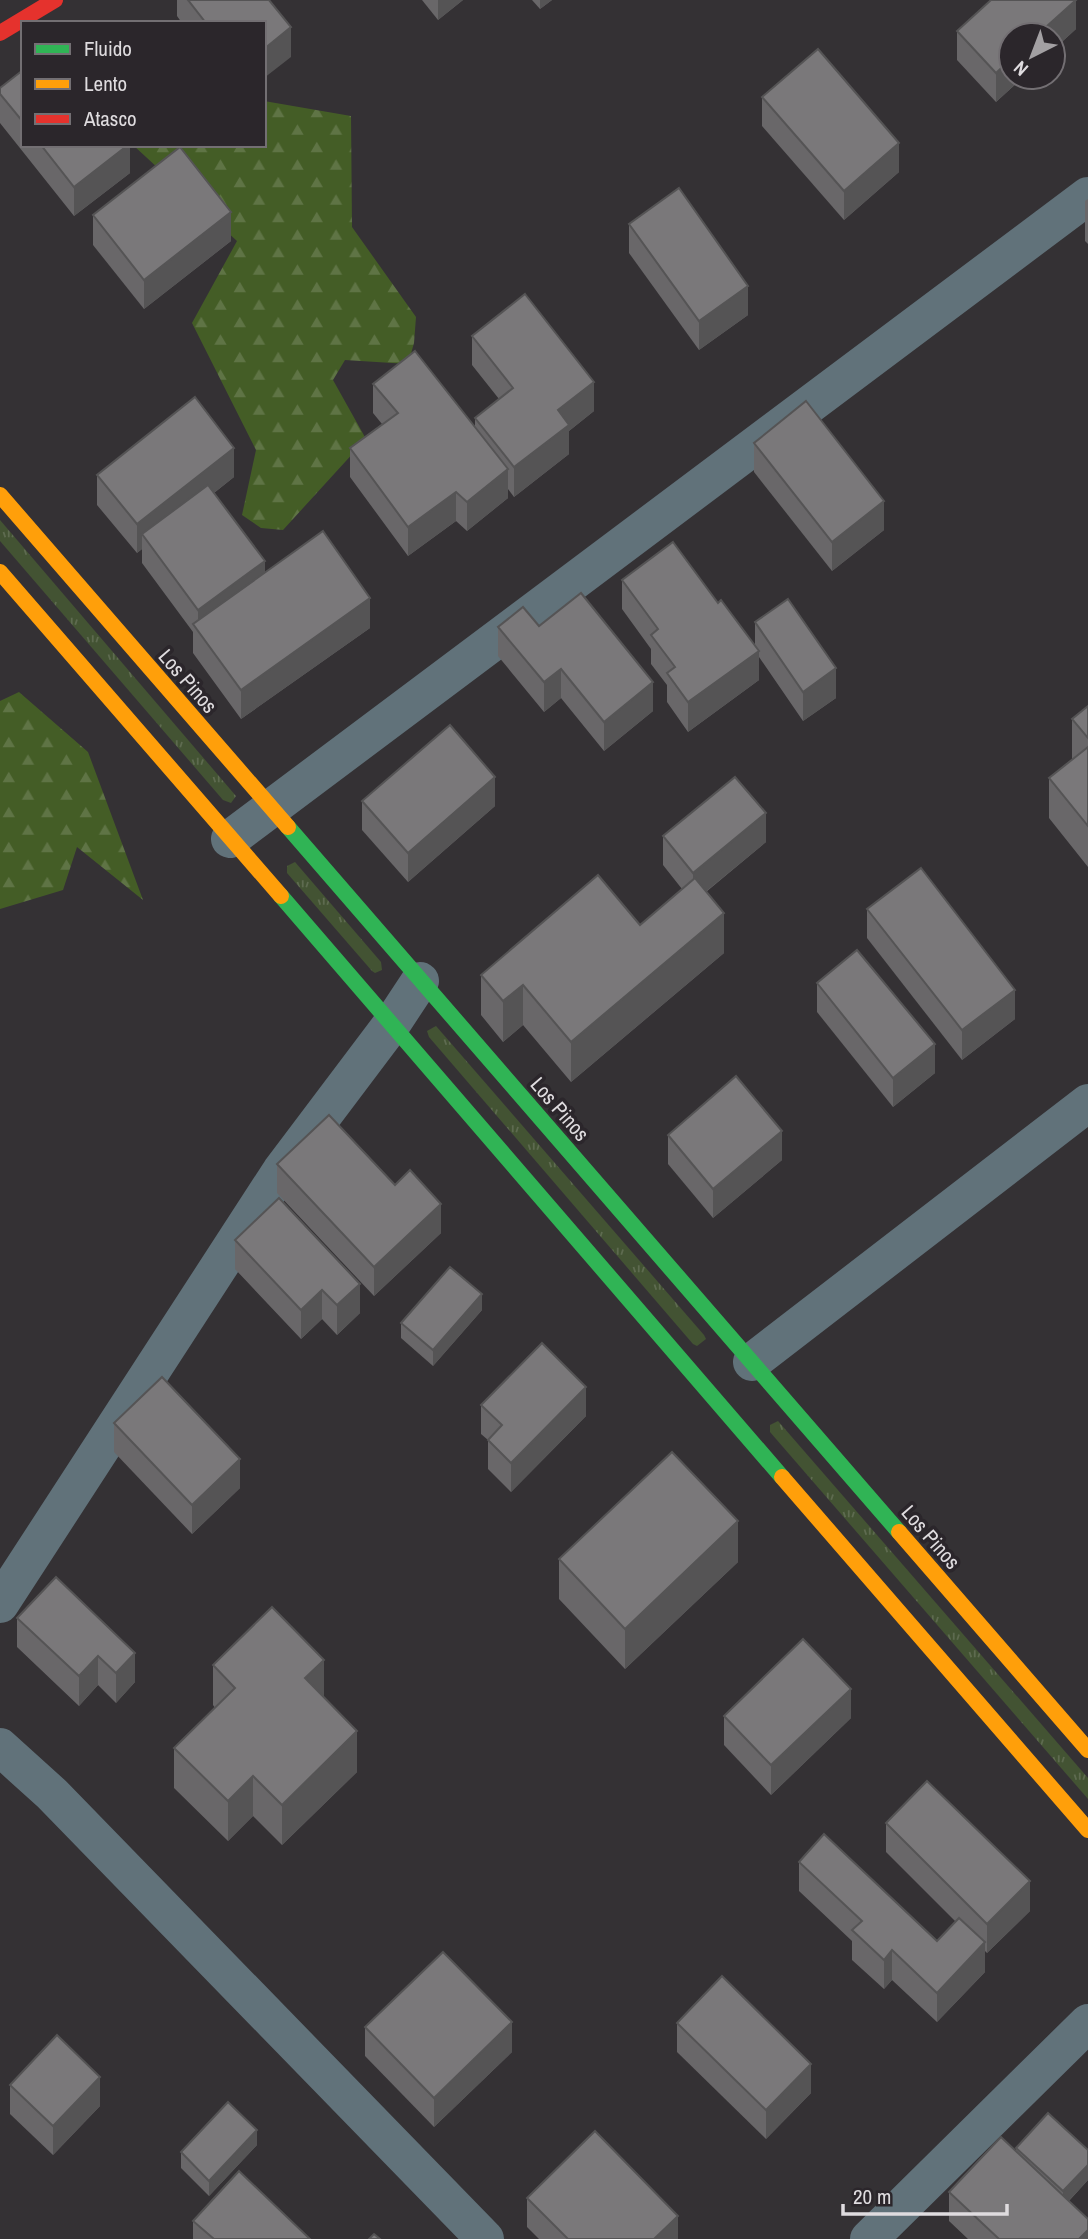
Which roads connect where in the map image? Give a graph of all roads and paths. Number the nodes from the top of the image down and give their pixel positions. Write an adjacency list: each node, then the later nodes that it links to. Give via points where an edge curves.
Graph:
1 (55, 0): 2 (street)
2 (0, 33)
3 (1088, 195): 6 (street)
4 (0, 495): 6 (street, Los Pinos)
5 (0, 572): 7 (street)
6 (271, 808): 7 (street); 8 (street, Los Pinos)
7 (230, 839): 9 (street)
8 (421, 981): 9 (street); 11 (street, Los Pinos)
9 (391, 1025): 12 (street, via 281,1171); 15 (street)
10 (1088, 1103): 11 (street)
11 (752, 1362): 14 (street, Los Pinos)
12 (0, 1604)
13 (0, 1747): 17 (street, via 52,1794)
14 (1088, 1750)
15 (1088, 1830)
16 (1088, 2023): 18 (street)
17 (485, 2239)
18 (869, 2239)

